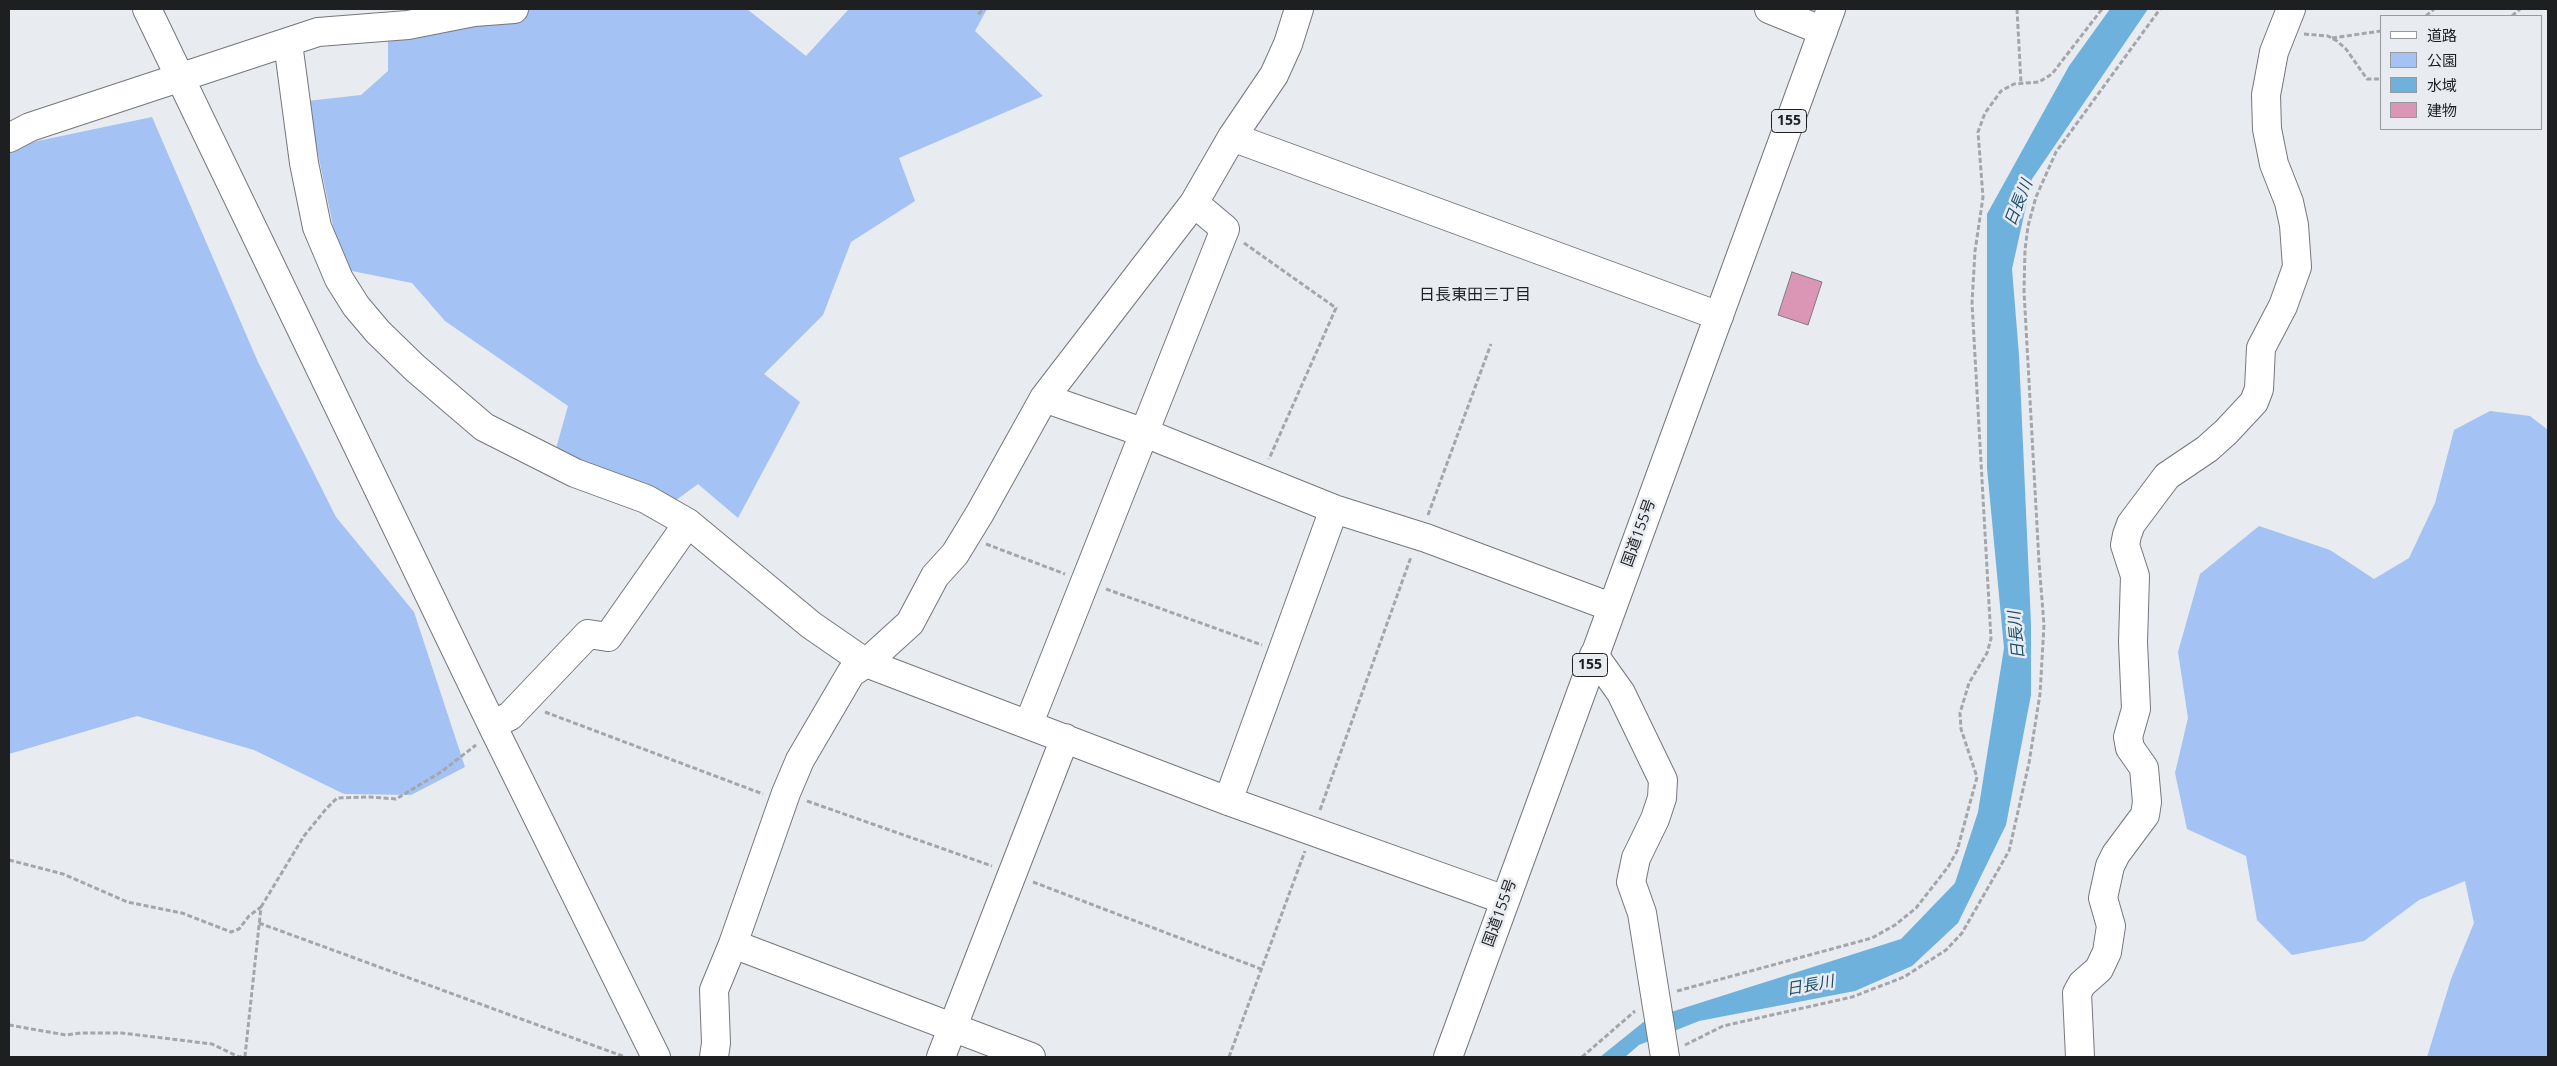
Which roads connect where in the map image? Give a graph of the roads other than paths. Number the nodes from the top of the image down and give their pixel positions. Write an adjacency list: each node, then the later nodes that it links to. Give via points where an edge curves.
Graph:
1 (147, 9): 8 (main road)
2 (514, 9): 7 (main road, via 474,12 408,25 318,32)
3 (1299, 9): 9 (main road, via 1274,75)
4 (1769, 9): 5 (main road)
5 (1827, 20): 12 (main road, 国道155号 / 155)
6 (2287, 20): 33 (main road, via 2269,72 2267,129 2274,164 2294,225 2297,267 2283,306 2261,348 2259,389 2254,402 2208,449 2167,476 2131,524 2127,535 2125,545 2135,576 2136,709 2128,737 2130,748 2144,768 2147,802 2145,815 2110,866 2103,898 2111,926 2107,952 2098,969 2077,993)
7 (288, 43): 8 (main road); 16 (main road, via 304,162 317,227 339,279 356,306 414,368 484,426 575,474 646,499)
8 (180, 78): 10 (main road, via 30,127); 21 (main road)
9 (1232, 137): 11 (main road); 12 (main road)
10 (9, 138)
11 (1194, 203): 13 (main road); 14 (main road, via 1225,229)
12 (1719, 316): 17 (main road, 国道155号 / 155)
13 (1044, 398): 14 (main road); 19 (main road, via 966,536 935,576 910,623)
14 (1145, 433): 15 (main road); 20 (main road)
15 (1334, 509): 17 (main road, via 1420,536); 23 (main road)
16 (688, 523): 19 (main road, via 811,624); 21 (main road, via 608,637 588,634)
17 (1611, 607): 18 (main road, 国道155号 / 155)
18 (1594, 655): 24 (main road, 国道155号 / 155); 27 (main road, via 1621,693 1663,780 1660,805 1636,858 1631,882 1642,913 1656,1001)
19 (866, 663): 20 (main road); 25 (main road, via 851,673 800,760)
20 (1029, 724): 22 (main road)
21 (494, 730): 28 (main road)
22 (1065, 738): 23 (main road); 26 (main road)
23 (1228, 801): 24 (main road)
24 (1505, 900): 32 (main road, 国道155号 / 155)
25 (733, 944): 26 (main road); 29 (main road, via 714,990)
26 (952, 1028): 30 (main road); 31 (main road)
27 (1669, 1052)
28 (656, 1057)
29 (714, 1057)
30 (941, 1057)
31 (1031, 1057)
32 (1448, 1057)
33 (2080, 1057)

